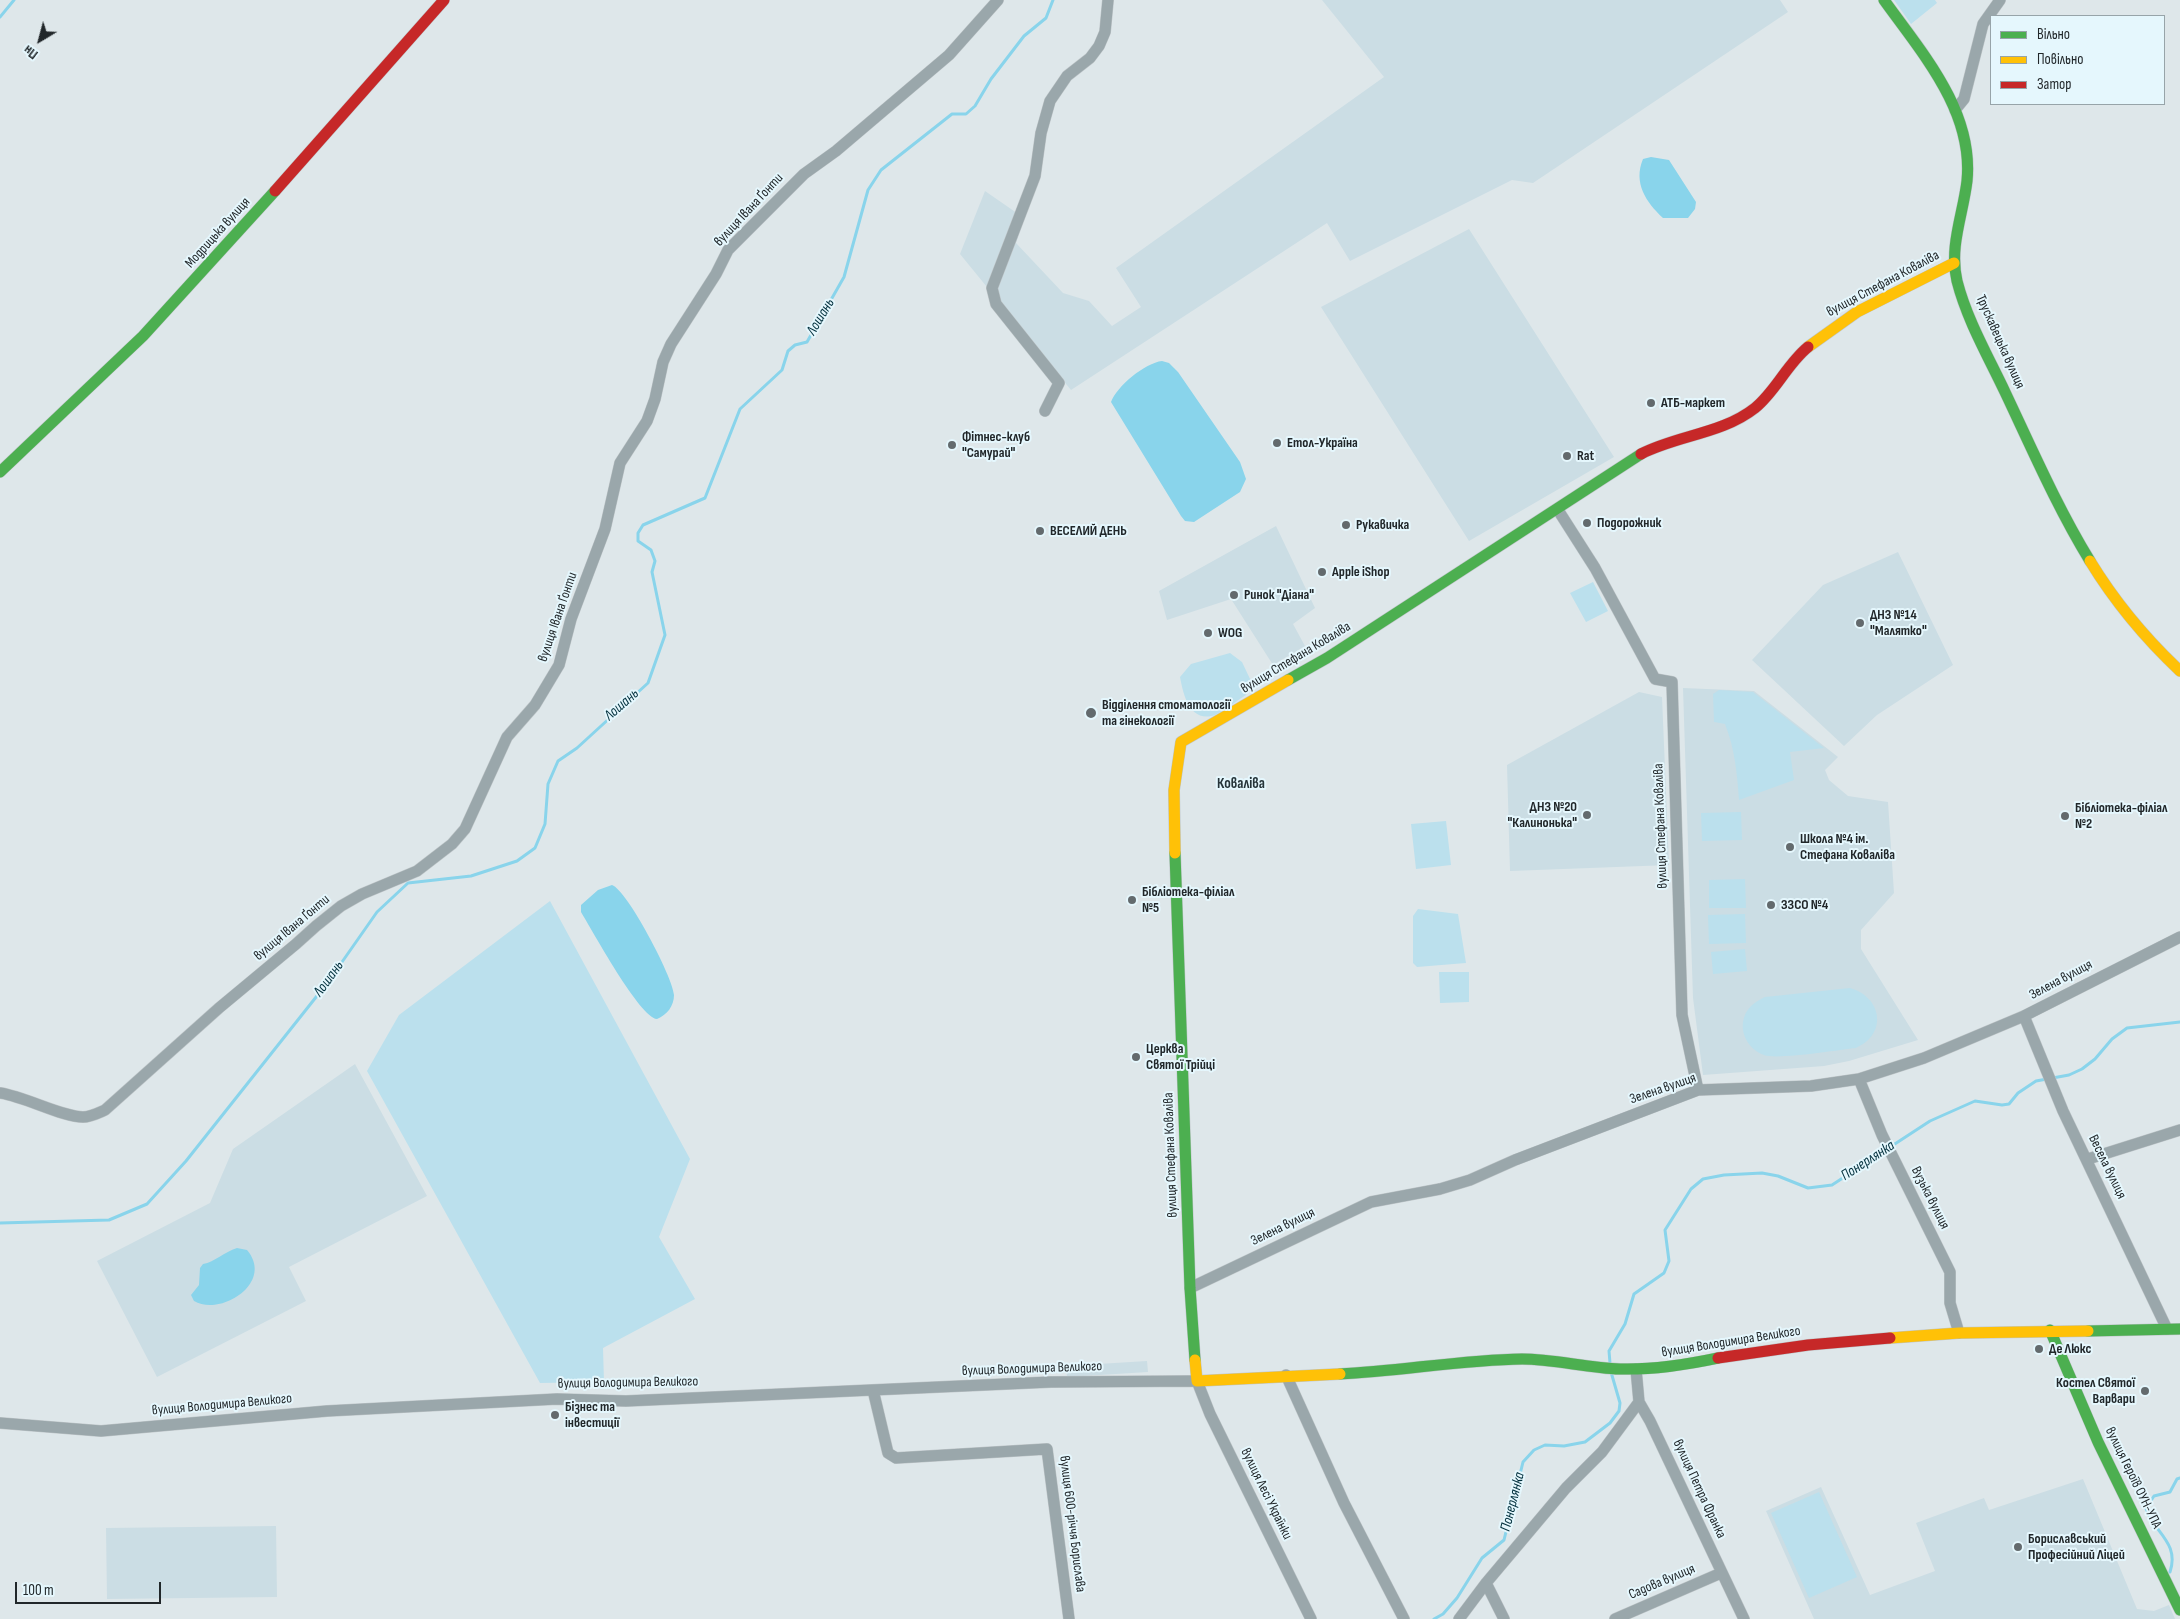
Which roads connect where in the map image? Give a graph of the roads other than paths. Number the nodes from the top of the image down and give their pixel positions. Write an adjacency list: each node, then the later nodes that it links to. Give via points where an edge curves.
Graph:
1 (444, 0): 9 (street, Модрицька вулиця, via 143,336)
2 (998, 0): 16 (street, вулиця Івана Ґонти, via 949,55 836,152 804,174 728,250 671,344 647,421 620,463 605,529 571,619 559,665 535,705 507,737 465,829 452,844 417,871 341,906 219,1008 105,1110 85,1117 75,1116 26,1098)
3 (1108, 0): 8 (street, via 1105,32 1099,46 1068,76 1050,101 1041,133 1035,176 992,288 996,304 1059,383)
4 (1884, 0): 6 (street, Трускавецька вулиця, via 1938,79)
5 (2000, 0): 6 (street, via 1983,24 1964,99)
6 (1955, 110): 7 (street, Трускавецька вулиця, via 1965,139 1968,166)
7 (1954, 263): 10 (street, вулиця Стефана Коваліва, via 1872,304 1826,332 1804,350 1749,413 1718,428 1643,453); 11 (street, Трускавецька вулиця, via 1964,300 1984,348 2073,532 2105,584 2131,618)
8 (1046, 410)
9 (0, 472)
10 (1558, 510): 15 (street, вулиця Стефана Коваліва, via 1595,568 1655,679 1672,682 1682,1015); 19 (street, вулиця Стефана Коваліва, via 1327,658 1181,742 1174,809)
11 (2180, 671)
12 (2180, 937): 13 (street, Зелена вулиця)
13 (2024, 1016): 14 (street, Зелена вулиця, via 1924,1058); 18 (street, Весела вулиця)
14 (1859, 1079): 15 (street, Зелена вулиця, via 1811,1086); 23 (street, Вузька вулиця, via 1882,1135 1950,1272 1950,1303)
15 (1698, 1090): 19 (street, Зелена вулиця, via 1470,1180 1371,1202)
16 (0, 1093)
17 (2180, 1130): 18 (street)
18 (2088, 1160): 22 (street, Весела вулиця)
19 (1190, 1288): 26 (street, вулиця Стефана Коваліва)
20 (2180, 1329): 22 (street, вулиця Володимира Великого)
21 (2050, 1330): 22 (street, вулиця Володимира Великого); 23 (street, вулиця Володимира Великого); 32 (street, вулиця Героїв ОУН-УПА, via 2098,1442)
22 (2167, 1330)
23 (1959, 1333): 24 (street, вулиця Володимира Великого, via 1808,1345 1738,1354 1669,1368)
24 (1636, 1369): 25 (street, вулиця Володимира Великого, via 1524,1359 1468,1361 1378,1372); 28 (street, вулиця Петра Франка)
25 (1286, 1375): 26 (street, вулиця Володимира Великого); 35 (street, via 1344,1503)
26 (1197, 1380): 27 (street, вулиця Володимира Великого, via 1051,1382); 34 (street, вулиця Лесі Українки, via 1210,1414)
27 (873, 1390): 29 (street, вулиця Володимира Великого, via 626,1401 557,1398 327,1411 102,1431); 33 (street, вулиця 600-річчя Борислава, via 888,1453 896,1458 1047,1449)
28 (1639, 1402): 30 (street, вулиця Петра Франка); 31 (street, via 1602,1452 1566,1488)
29 (0, 1424)
30 (1721, 1573): 38 (street, Садова вулиця); 39 (street, вулиця Петра Франка)
31 (1486, 1583): 36 (street); 37 (street)
32 (2180, 1610)
33 (1069, 1619)
34 (1311, 1619)
35 (1404, 1619)
36 (1459, 1619)
37 (1504, 1619)
38 (1615, 1619)
39 (1744, 1619)

